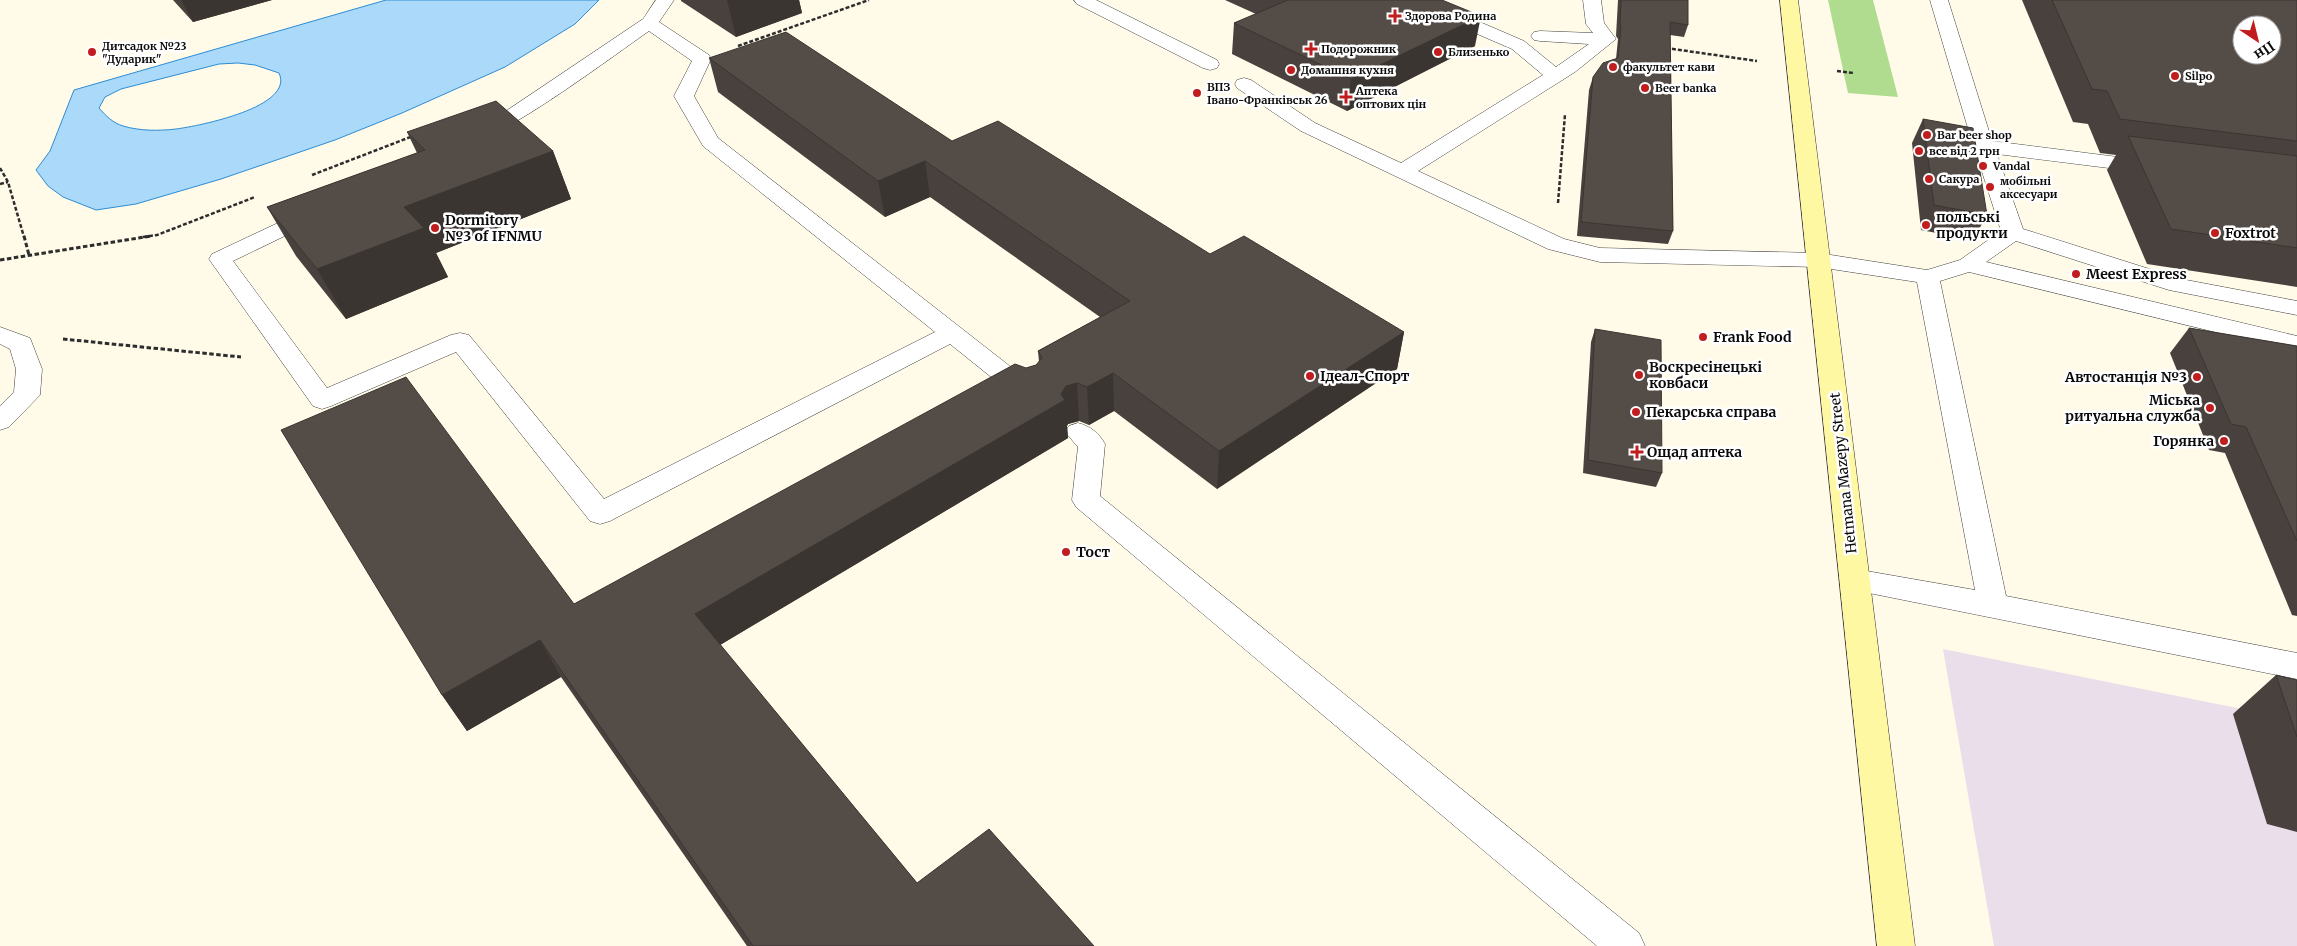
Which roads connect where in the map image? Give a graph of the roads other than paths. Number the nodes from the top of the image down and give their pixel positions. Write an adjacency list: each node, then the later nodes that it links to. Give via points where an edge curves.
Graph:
1 (665, 0): 7 (lane)
2 (1083, 0): 10 (lane)
3 (1414, 0): 11 (lane, via 1518,45)
4 (1592, 0): 9 (lane, via 1595,24)
5 (1789, 0): 19 (main road, Hetmana Mazepy Street)
6 (1939, 0): 14 (lane)
7 (649, 23): 13 (lane, via 510,116); 23 (lane, via 702,59 684,96 710,142)
8 (1540, 36): 9 (lane)
9 (1607, 39): 11 (lane)
10 (1210, 64)
11 (1562, 72): 16 (lane)
12 (1244, 84): 16 (lane, via 1308,127)
13 (457, 142)
14 (1984, 146): 15 (lane); 18 (lane)
15 (2170, 170)
16 (1403, 172): 19 (lane, via 1556,244 1600,255)
17 (334, 203): 23 (lane, via 220,259 322,400 460,341 600,514)
18 (2013, 233): 20 (lane); 22 (lane, via 2177,285)
19 (1818, 260): 21 (lane); 29 (main road, Hetmana Mazepy Street)
20 (1968, 265): 21 (lane); 25 (lane)
21 (1928, 276): 30 (lane)
22 (2297, 308)
23 (952, 333): 26 (lane)
24 (0, 335): 27 (lane, via 21,344 29,369 26,395)
25 (2297, 344)
26 (1030, 395)
27 (0, 421)
28 (1078, 432): 32 (lane, via 1092,444 1086,500)
29 (1855, 580): 30 (lane); 33 (main road, Hetmana Mazepy Street)
30 (1993, 605): 31 (lane)
31 (2297, 666)
32 (1626, 946)
33 (1896, 946)

